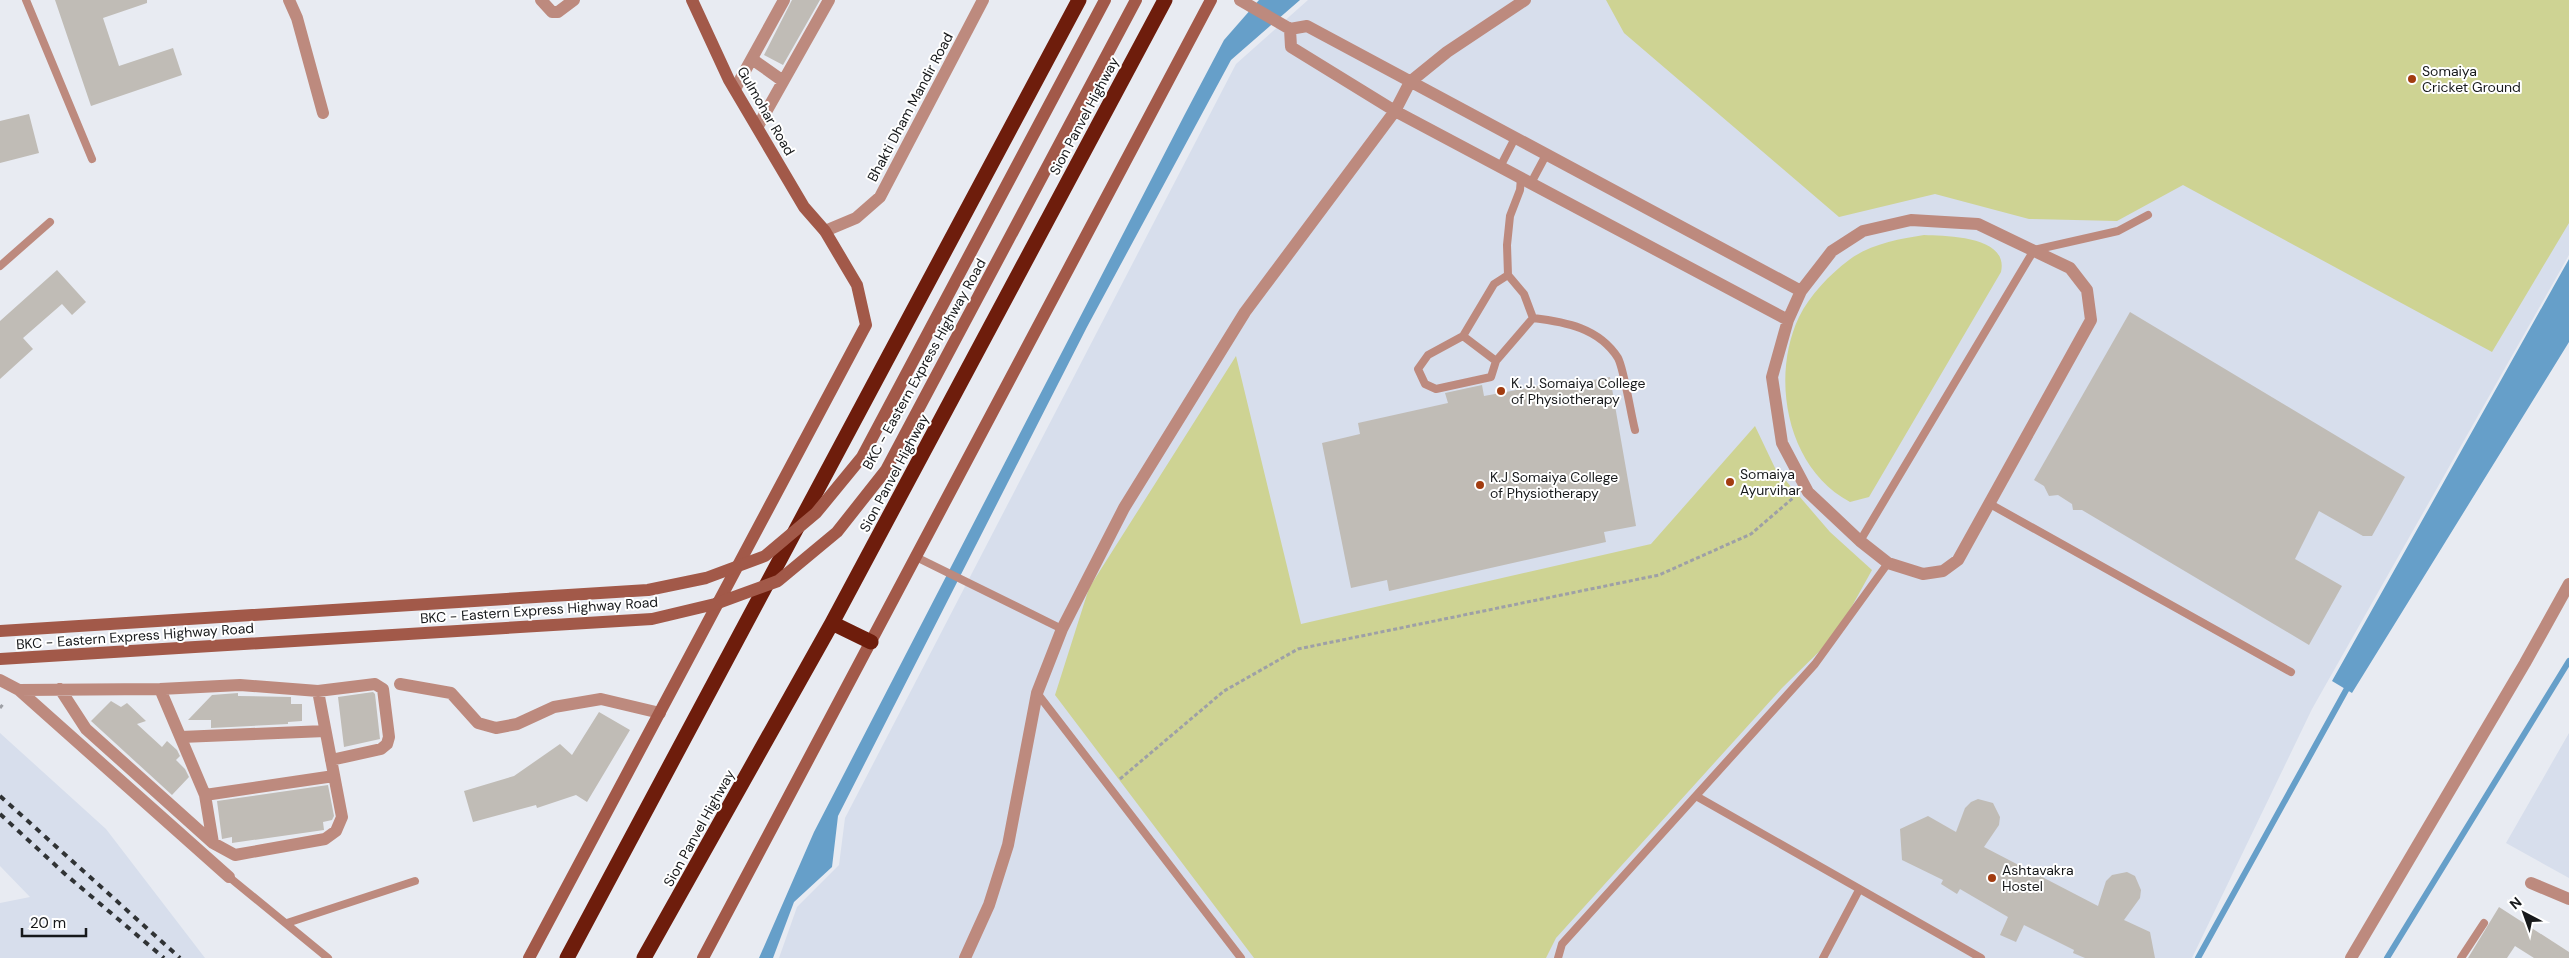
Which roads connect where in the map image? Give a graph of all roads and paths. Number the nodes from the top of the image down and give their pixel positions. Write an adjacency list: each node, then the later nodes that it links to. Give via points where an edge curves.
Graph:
1 (26, 0): 26 (lane)
2 (289, 0): 22 (street, via 297,18)
3 (541, 0): 4 (street, via 552,12 558,12)
4 (574, 0)
5 (692, 0): 20 (main road, Gulmohar Road)
6 (784, 0): 17 (street)
7 (829, 0): 18 (street)
8 (983, 0): 31 (street, Bhakti Dham Mandir Road, via 880,197 856,218)
9 (1079, 0): 80 (highway)
10 (1105, 0): 49 (main road, BKC - Eastern Express Highway Road, bridge, via 862,457 816,513 765,556 706,578 648,590)
11 (1136, 0): 51 (main road, BKC - Eastern Express Highway Road, bridge, via 886,470 837,532 778,581 715,604 652,619)
12 (1165, 0): 47 (highway, Sion Panvel Highway)
13 (1211, 0): 44 (main road)
14 (1240, 0): 16 (street)
15 (1525, 0): 19 (street, via 1447,52)
16 (1286, 27): 19 (street, via 1307,26); 21 (street, via 1292,47)
17 (752, 59): 18 (street); 20 (street)
18 (783, 81): 23 (street)
19 (1410, 82): 21 (street); 24 (street)
20 (735, 89): 23 (main road, Gulmohar Road)
21 (1395, 110): 27 (street); 48 (street, via 1245,312 1124,508)
22 (322, 113)
23 (758, 126): 31 (main road, Gulmohar Road, via 804,207)
24 (1515, 138): 25 (street); 27 (lane)
25 (1546, 155): 28 (lane); 35 (street)
26 (92, 159)
27 (1500, 166): 28 (street)
28 (1526, 180): 34 (lane, via 1510,216); 37 (street)
29 (2148, 215): 32 (lane, via 2118,231)
30 (50, 222): 33 (lane)
31 (825, 230): 62 (main road, Gulmohar Road, via 857,286 866,325)
32 (2034, 250): 35 (street, via 1978,224 1911,220 1863,231 1832,251); 42 (street, via 2070,268 2087,290 2091,320); 43 (lane)
33 (0, 266)
34 (1508, 275): 36 (lane, via 1524,294); 38 (lane, via 1494,284)
35 (1801, 291): 37 (street)
36 (1533, 318): 39 (lane); 40 (lane, via 1587,330 1605,343 1618,359)
37 (1788, 320): 41 (street, via 1772,377 1782,443)
38 (1463, 336): 39 (lane); 39 (lane, via 1428,355 1418,369 1426,384 1436,388 1491,377)
39 (1496, 361)
40 (1635, 430)
41 (1806, 487): 43 (street); 67 (path, via 1751,534 1659,575 1298,649 1224,691)
42 (1990, 504): 45 (street, via 1958,560 1943,571 1923,574); 52 (lane)
43 (1860, 541): 45 (street)
44 (916, 557): 48 (lane); 50 (main road)
45 (1888, 563): 69 (lane, via 1815,664)
46 (2569, 584): 88 (street)
47 (832, 623): 50 (highway); 81 (highway, Sion Panvel Highway)
48 (1062, 629): 59 (street)
49 (0, 631)
50 (871, 642): 82 (main road)
51 (0, 659)
52 (2290, 672)
53 (0, 680): 56 (street)
54 (400, 684): 62 (street, via 451,692 478,723 496,728 516,724 554,707 601,699)
55 (160, 689): 57 (street); 58 (street, via 240,685); 64 (street)
56 (19, 690): 57 (street); 71 (street)
57 (60, 690): 70 (street, via 86,729)
58 (318, 691): 63 (street); 65 (street, via 375,684 383,689 389,737 386,744 381,749)
59 (1037, 693): 67 (lane); 83 (street, via 1008,845 989,905)
60 (4, 703): 61 (path)
61 (0, 708)
62 (660, 713): 79 (main road, Gulmohar Road)
63 (325, 731): 64 (street); 65 (street)
64 (181, 737): 68 (street)
65 (331, 760): 66 (street)
66 (334, 776): 68 (street); 70 (street, via 342,817 336,831 325,839 235,854)
67 (1110, 788): 84 (lane)
68 (205, 795): 70 (street)
69 (1696, 796): 74 (lane); 85 (lane, via 1562,944)
70 (213, 843)
71 (229, 876): 76 (lane)
72 (415, 881): 76 (lane)
73 (2531, 883): 75 (street)
74 (1860, 890): 86 (lane); 87 (lane)
75 (2569, 899)
76 (287, 923): 78 (lane)
77 (2484, 923): 89 (lane)
78 (328, 958)
79 (529, 958)
80 (567, 958)
81 (644, 958)
82 (703, 958)
83 (965, 958)
84 (1241, 958)
85 (1558, 958)
86 (1823, 958)
87 (1981, 958)
88 (2351, 958)
89 (2460, 958)

